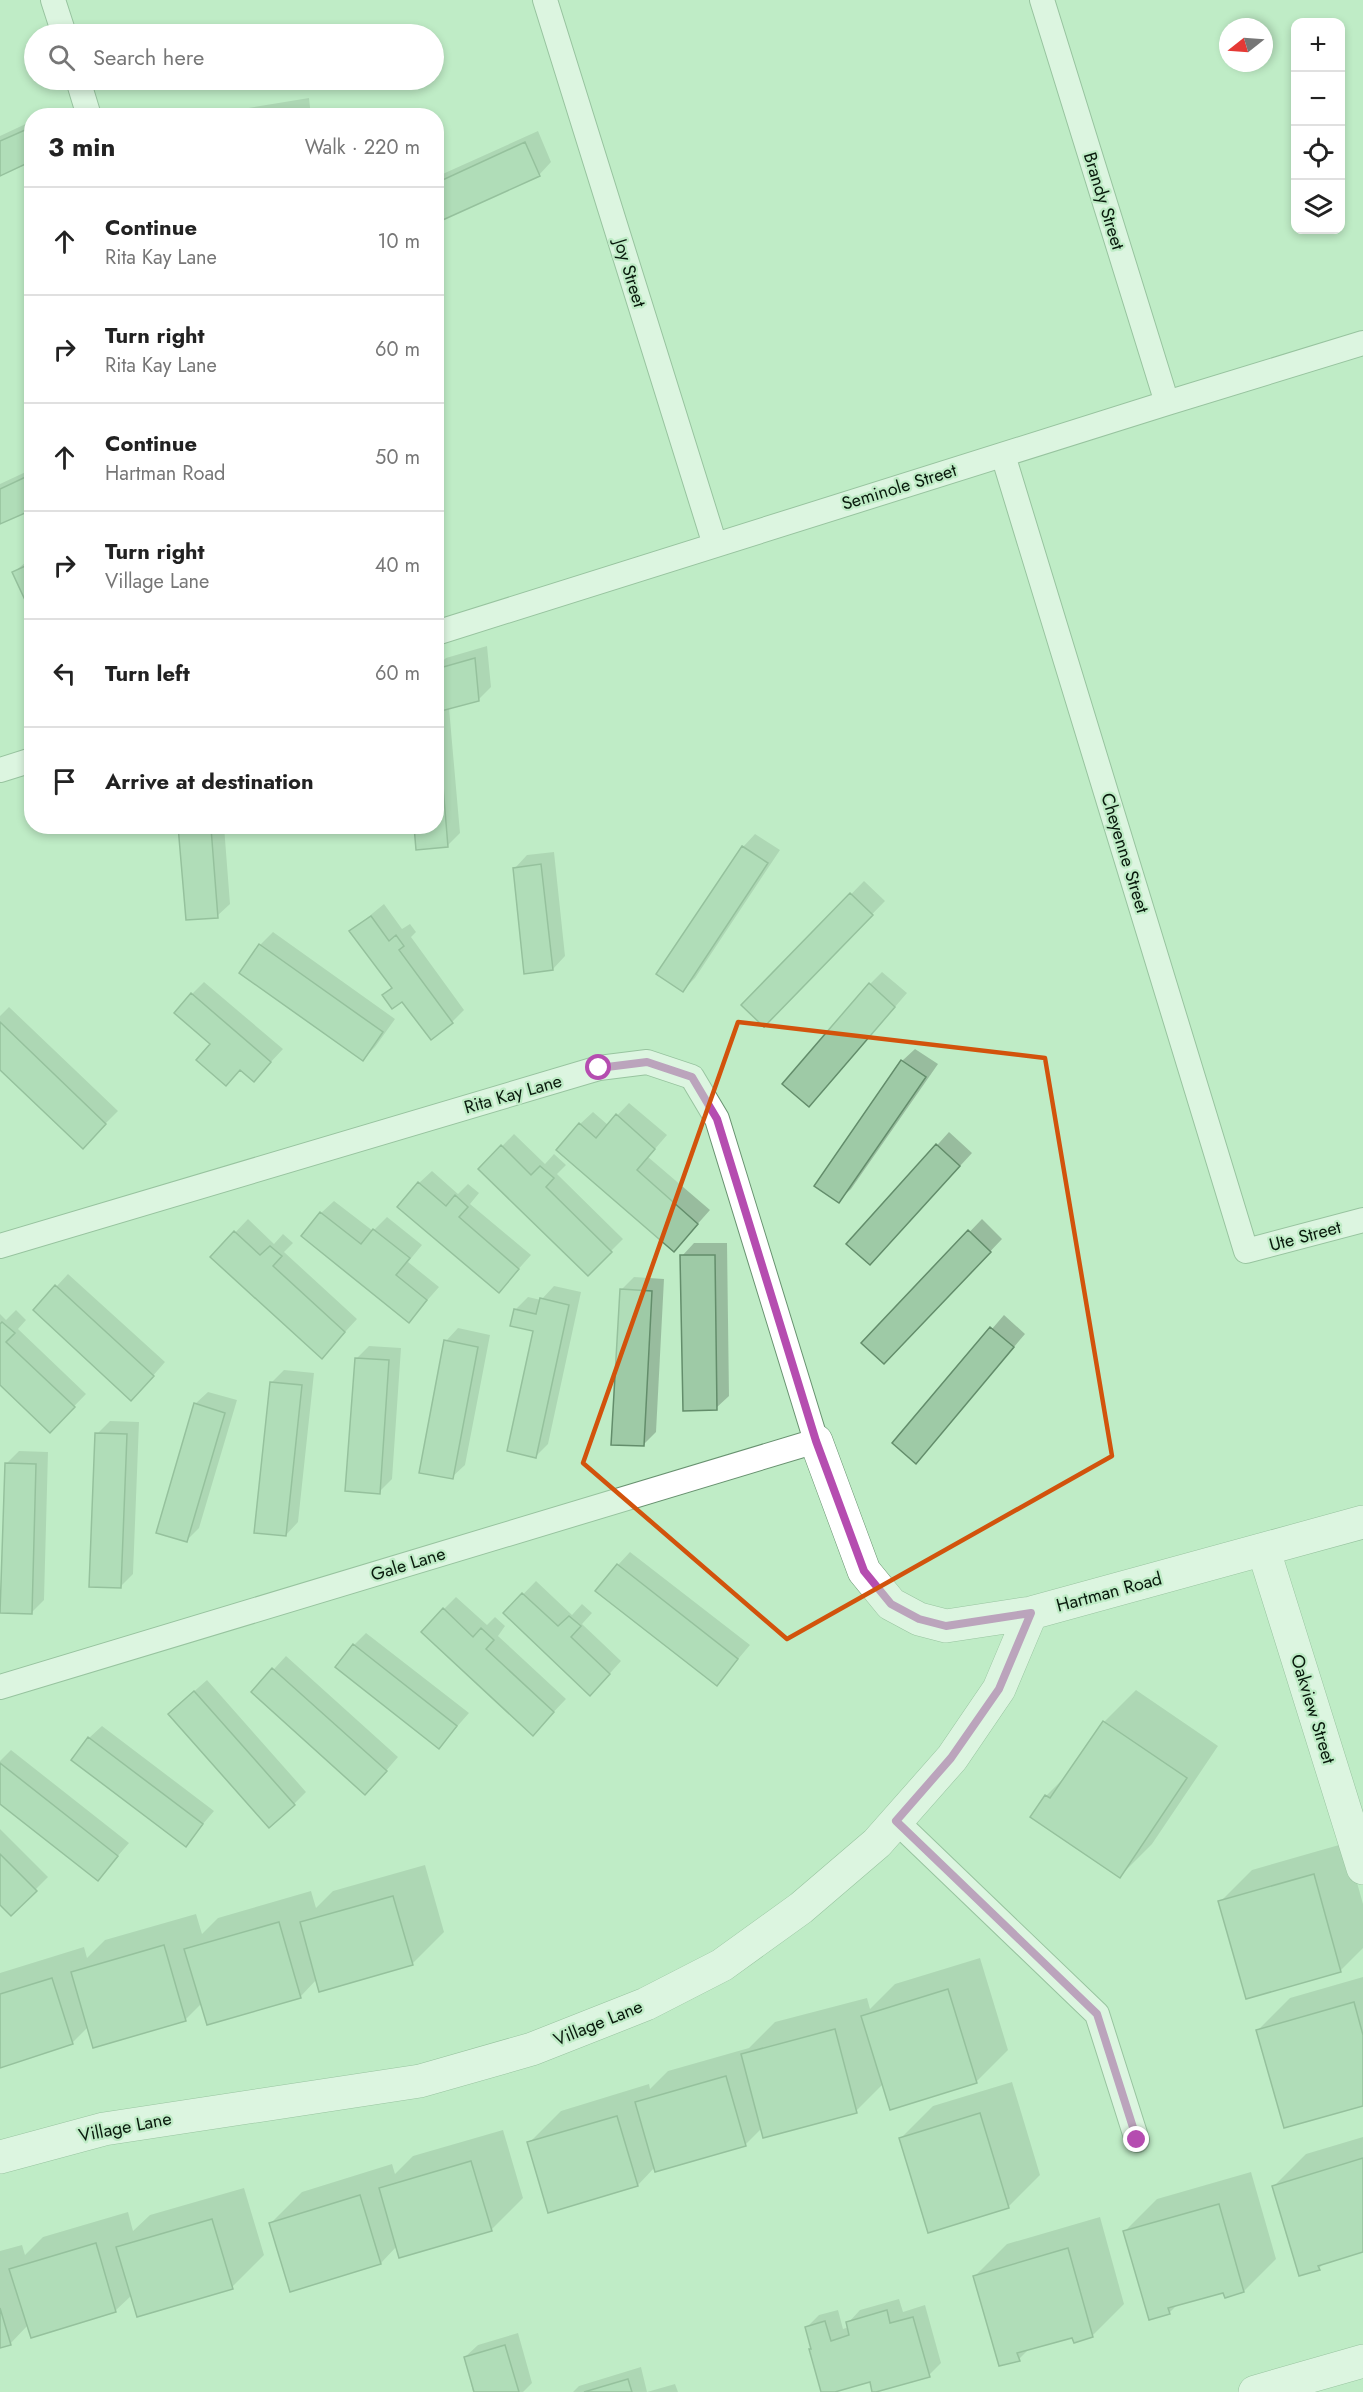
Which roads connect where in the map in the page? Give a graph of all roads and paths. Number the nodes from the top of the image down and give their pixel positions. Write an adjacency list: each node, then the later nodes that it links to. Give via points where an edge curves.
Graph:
1 (53, 0): 4 (lane)
2 (545, 0): 10 (lane, Joy Street)
3 (1042, 0): 8 (lane, Brandy Street)
4 (61, 24)
5 (81, 90): 6 (lane)
6 (87, 108)
7 (1363, 343): 8 (lane, Seminole Street)
8 (1167, 403): 9 (lane, Seminole Street)
9 (1003, 455): 10 (lane, Seminole Street); 16 (lane, Cheyenne Street)
10 (715, 545): 11 (lane, Seminole Street)
11 (444, 630)
12 (24, 762): 13 (lane)
13 (0, 770)
14 (1363, 1220): 16 (lane, Ute Street)
15 (0, 1246): 17 (lane, Rita Kay Lane, via 599,1068 647,1062 692,1077 717,1119)
16 (1246, 1251)
17 (816, 1441): 20 (street, Hartman Road, via 864,1571 891,1604 919,1619 946,1626); 21 (lane, Gale Lane)
18 (1363, 1522): 19 (street, Hartman Road)
19 (1264, 1551): 20 (street, Hartman Road); 23 (street, Oakview Street)
20 (1031, 1613): 22 (street, Village Lane, via 999,1689 951,1758)
21 (0, 1687)
22 (896, 1821): 24 (lane, via 1097,2014); 25 (street, Village Lane, via 877,1843 801,1908 722,1965 646,2004 532,2049 420,2081 104,2128)
23 (1363, 1868)
24 (1137, 2140)
25 (0, 2157)
26 (1363, 2361): 27 (street)
27 (1255, 2392)

